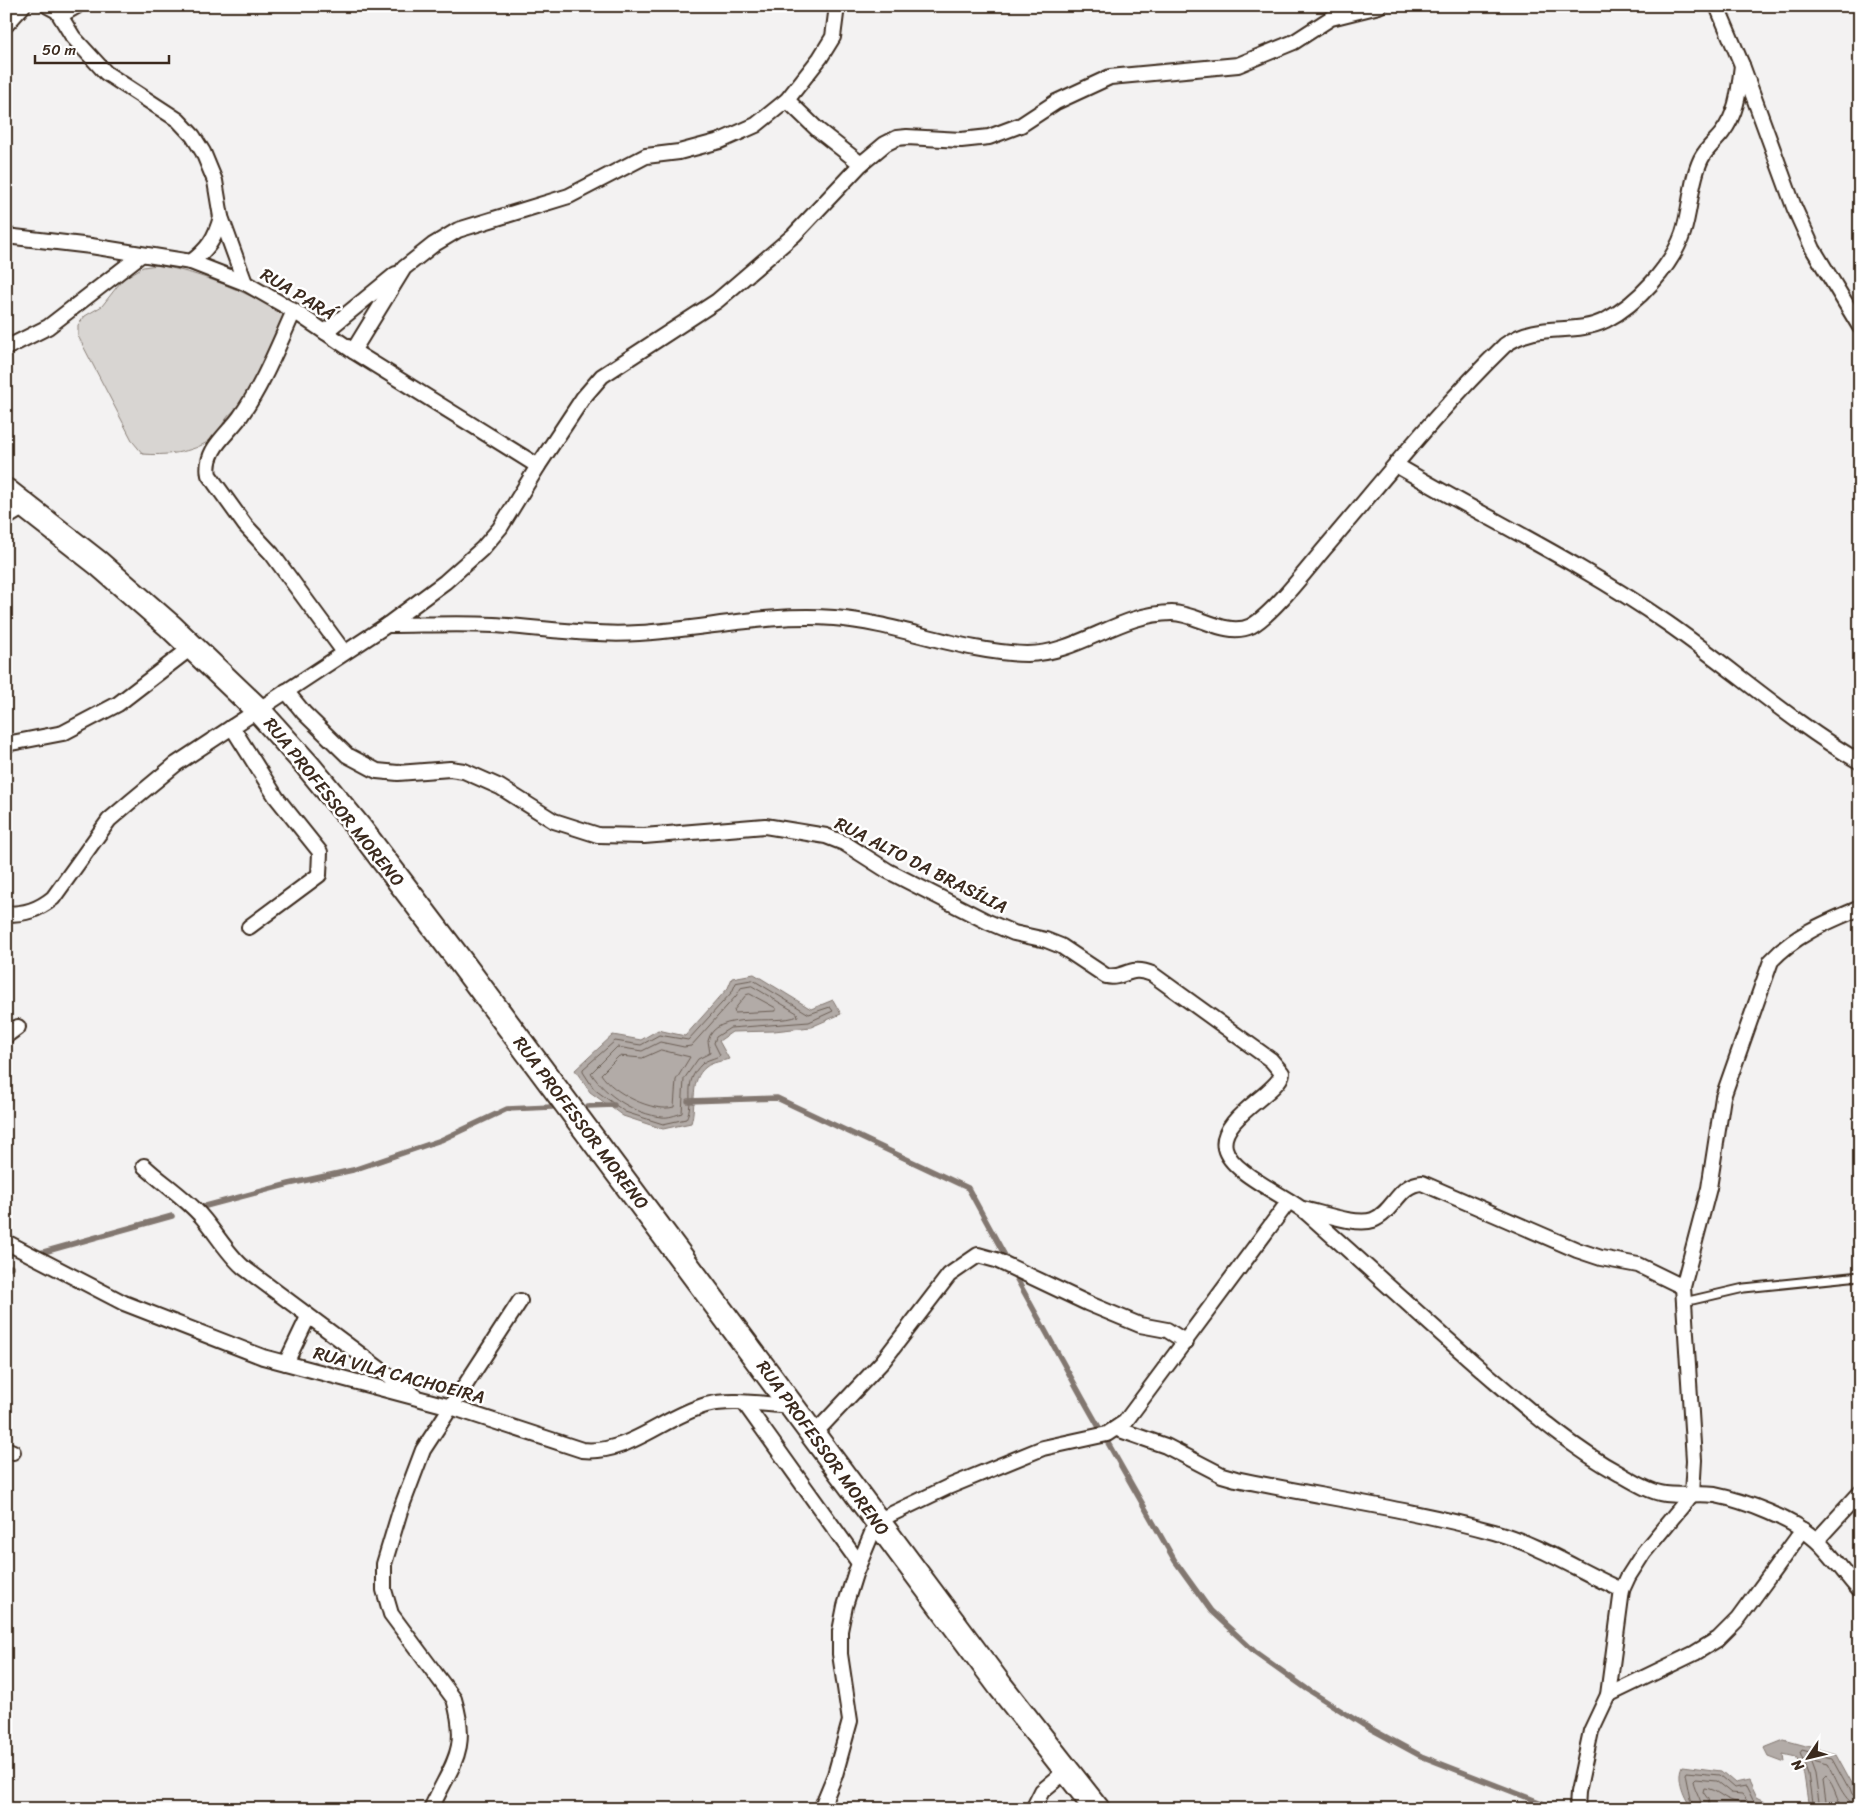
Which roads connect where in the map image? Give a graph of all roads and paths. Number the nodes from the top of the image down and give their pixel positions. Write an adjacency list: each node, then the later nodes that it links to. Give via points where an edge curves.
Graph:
1 (23, 6): 9 (street)
2 (77, 6): 7 (street, via 68,13)
3 (837, 6): 11 (street, via 833,37)
4 (1341, 6): 8 (street)
5 (1379, 6): 8 (street)
6 (1717, 6): 10 (street)
7 (54, 10): 13 (street, via 73,37 106,73 178,120 193,136 215,181)
8 (1331, 18): 12 (street, via 1294,42 1238,64 1110,78 1056,102 1020,125 989,137 961,140 896,138)
9 (6, 25)
10 (1742, 65): 20 (street, via 1813,250); 25 (street, via 1733,117 1701,159 1684,233 1660,274 1628,305 1606,320 1588,326 1531,331 1505,345)
11 (787, 100): 12 (street); 17 (street, via 756,125 720,141 679,152 646,156 569,196 458,230)
12 (861, 164): 24 (street, via 794,235 717,301 602,376 583,398)
13 (221, 218): 16 (street, via 211,245); 18 (street)
14 (6, 236): 15 (street, RUA PARÁ)
15 (141, 255): 16 (street, RUA PARÁ); 22 (street, via 48,327)
16 (191, 262): 18 (street, RUA PARÁ)
17 (404, 268): 21 (street); 23 (street)
18 (245, 283): 19 (street, RUA PARÁ)
19 (294, 311): 21 (street, RUA PARÁ); 31 (street, via 252,400 217,444 207,466 209,475 245,524 272,554)
20 (1860, 327)
21 (325, 332): 23 (street, RUA PARÁ)
22 (6, 348)
23 (353, 351): 24 (street, RUA PARÁ)
24 (538, 466): 29 (street, via 500,528 482,549 445,582)
25 (1396, 466): 29 (street, via 1286,593 1254,624 1242,629 1227,628 1174,612 1130,619 1061,649 1030,654 978,648 839,618 795,616 741,620 638,634 491,625); 36 (street, via 1618,590 1723,663 1814,734)
26 (6, 491): 27 (highway, RUA PROFESSOR MORENO)
27 (26, 506): 28 (street); 30 (highway, RUA PROFESSOR MORENO, via 98,563)
28 (6, 518)
29 (387, 624): 31 (street)
30 (192, 647): 33 (highway, RUA PROFESSOR MORENO); 35 (street, via 118,704 63,733)
31 (344, 652): 32 (street)
32 (286, 691): 33 (street); 43 (street, RUA ALTO DA BRASÍLIA, via 347,755 377,771 464,771 500,787 554,822 598,835 644,836 765,826 826,836 988,922 1061,946 1110,977 1134,970 1152,974 1272,1060 1282,1073 1281,1078 1238,1118 1226,1135 1225,1149 1234,1164)
33 (258, 710): 34 (street); 55 (highway, RUA PROFESSOR MORENO, via 360,829)
34 (232, 727): 38 (street, via 176,764 109,820 53,898 43,906 22,914); 39 (street, via 276,797 320,852 319,876)
35 (6, 744)
36 (1860, 762)
37 (1860, 908): 47 (street, via 1806,932 1785,946 1771,961 1723,1097 1709,1188)
38 (6, 914)
39 (249, 926)
40 (18, 1027): 41 (street)
41 (6, 1036)
42 (144, 1166): 50 (street, via 203,1217 232,1258)
43 (1289, 1202): 44 (street); 51 (street)
44 (1302, 1208): 47 (street, via 1356,1222 1373,1220 1389,1209 1406,1187 1422,1183 1577,1250 1638,1265); 60 (street, via 1550,1428 1646,1488 1664,1494)
45 (6, 1242): 52 (street, RUA VILA CACHOEIRA, via 124,1303 254,1354)
46 (1860, 1276): 49 (lane, via 1744,1288)
47 (1683, 1287): 49 (street)
48 (520, 1301): 56 (street)
49 (1684, 1302): 60 (street, via 1694,1460)
50 (308, 1316): 52 (street); 53 (street)
51 (1186, 1342): 57 (street, via 1125,1422); 58 (street, via 1167,1330 1132,1321 978,1255 949,1276 883,1361)
52 (286, 1363): 53 (street, RUA VILA CACHOEIRA)
53 (419, 1398): 56 (street, RUA VILA CACHOEIRA)
54 (745, 1404): 55 (street, RUA VILA CACHOEIRA); 56 (street, RUA VILA CACHOEIRA, via 724,1402 706,1405 617,1447 595,1451 582,1450); 64 (street)
55 (793, 1406): 58 (highway, RUA PROFESSOR MORENO)
56 (452, 1407): 69 (street, via 423,1450 384,1564 384,1590 391,1614 454,1699 460,1716 462,1736 454,1764)
57 (1116, 1429): 61 (street, via 1089,1440 1043,1448 948,1487); 65 (street, via 1166,1446 1236,1479 1494,1532 1554,1555)
58 (814, 1434): 61 (highway, RUA PROFESSOR MORENO)
59 (1860, 1493): 63 (street)
60 (1692, 1494): 62 (street, via 1714,1495 1744,1503); 65 (street, via 1644,1552)
61 (877, 1521): 64 (street); 68 (highway, RUA PROFESSOR MORENO)
62 (1803, 1530): 63 (street); 67 (street, via 1738,1619 1718,1639)
63 (1817, 1540): 66 (street)
64 (859, 1563): 70 (street, via 840,1631 840,1654 850,1721)
65 (1622, 1590): 67 (street)
66 (1860, 1591)
67 (1608, 1695): 73 (street, via 1589,1740)
68 (1066, 1771): 71 (street, via 1042,1791); 72 (highway, RUA PROFESSOR MORENO)
69 (431, 1809)
70 (821, 1809)
71 (1033, 1809)
72 (1097, 1809)
73 (1577, 1809)

